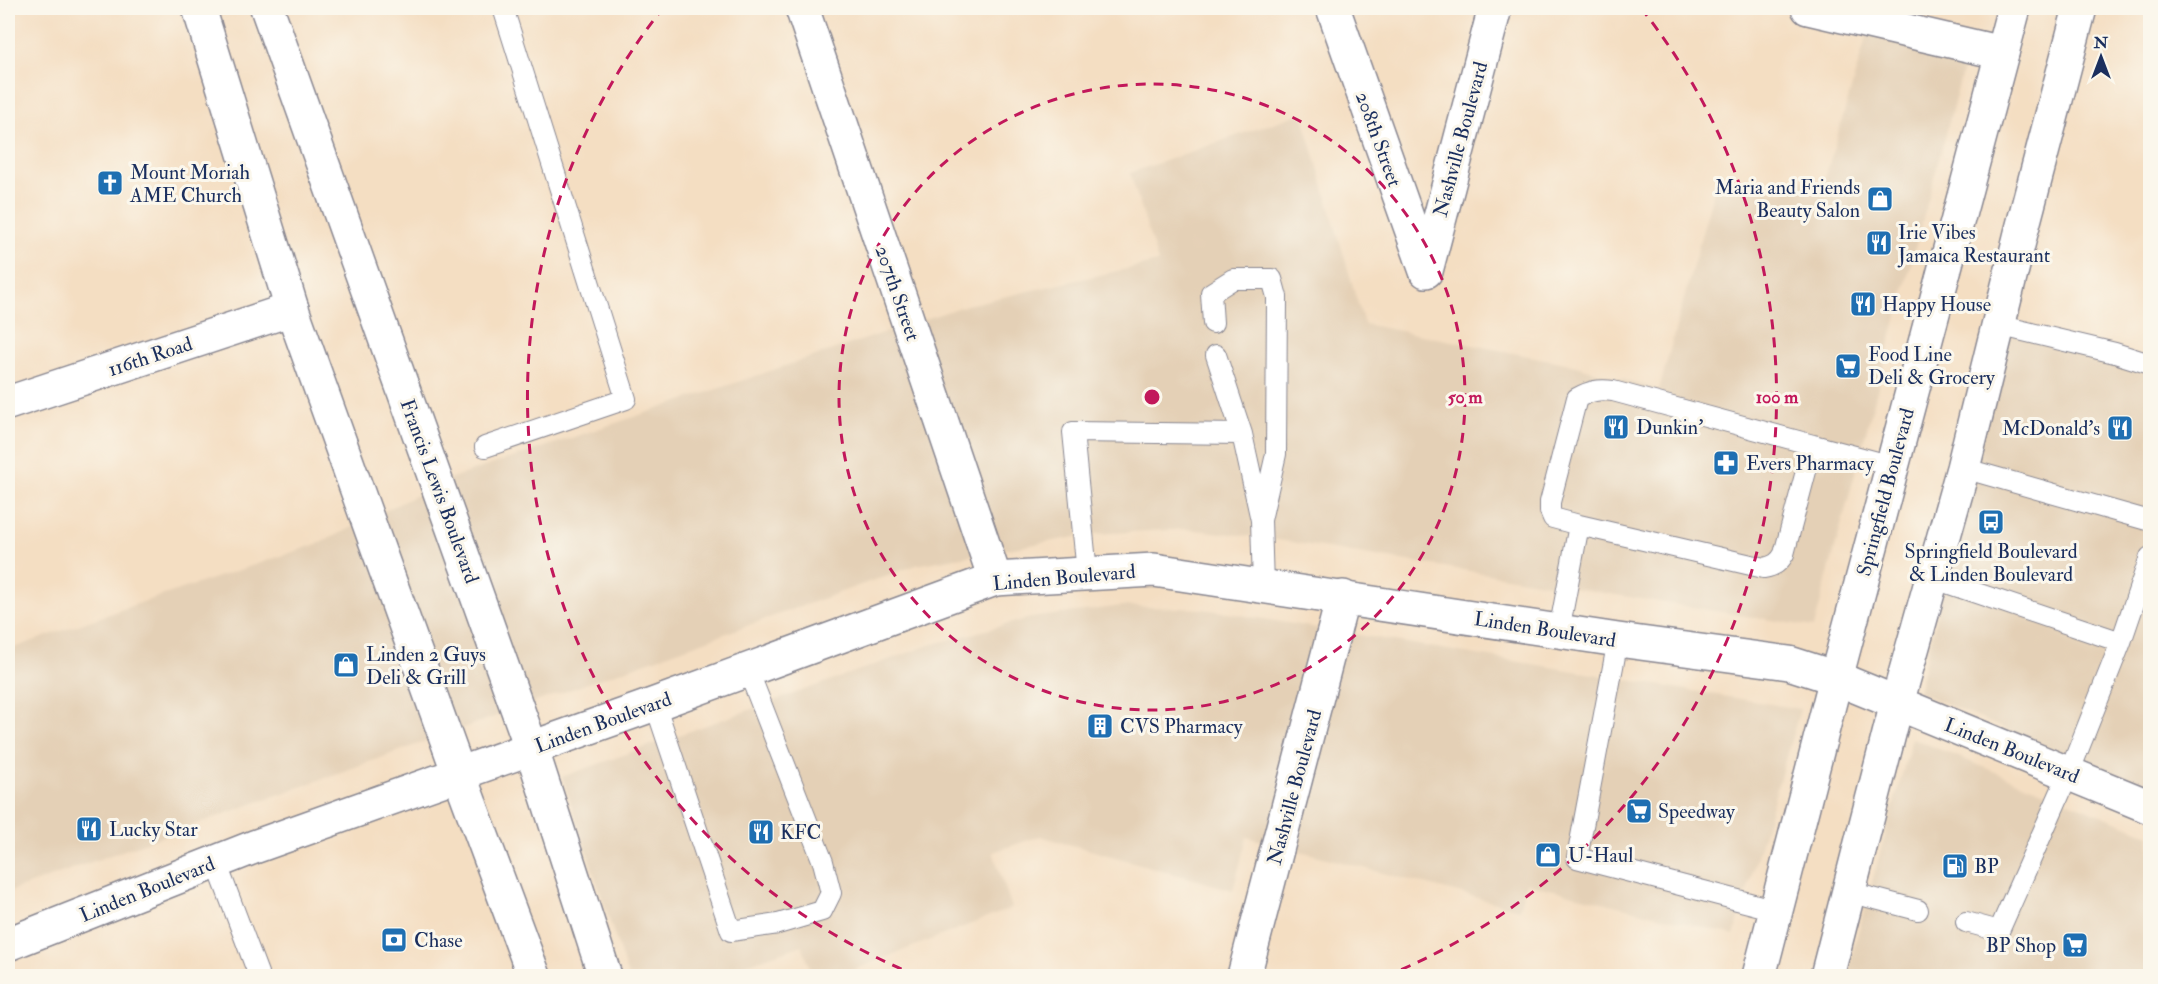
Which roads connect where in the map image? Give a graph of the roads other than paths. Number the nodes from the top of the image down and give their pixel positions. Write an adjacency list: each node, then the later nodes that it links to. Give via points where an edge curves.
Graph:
1 (199, 8): 12 (main road)
2 (267, 8): 39 (main road, Francis Lewis Boulevard)
3 (502, 8): 20 (lane, via 626,399)
4 (802, 8): 29 (main road, 207th Street)
5 (1333, 8): 11 (main road, 208th Street)
6 (1495, 8): 11 (main road, Nashville Boulevard)
7 (1808, 8): 10 (main road)
8 (2014, 8): 10 (main road, Springfield Boulevard)
9 (2080, 8): 14 (main road)
10 (2002, 53): 21 (main road, Springfield Boulevard)
11 (1426, 271)
12 (292, 309): 17 (main road, 116th Road); 41 (main road)
13 (1213, 323): 23 (lane, via 1211,293 1233,279 1272,279 1276,297 1276,454)
14 (1998, 325): 16 (lane); 22 (main road)
15 (1216, 355): 18 (lane)
16 (2151, 364)
17 (8, 403)
18 (1242, 434): 23 (lane); 27 (lane, via 1073,432)
19 (1813, 445): 21 (lane); 25 (lane, via 1784,554 1772,566 1764,568); 25 (lane, via 1613,390 1586,393 1577,398 1550,502 1553,518)
20 (485, 447)
21 (1892, 466): 36 (main road, Springfield Boulevard)
22 (1963, 468): 24 (lane); 28 (main road)
23 (1261, 520): 30 (lane)
24 (2151, 521)
25 (1579, 525): 32 (lane)
26 (2151, 556): 34 (lane)
27 (1087, 573): 29 (main road, Linden Boulevard); 30 (main road, Linden Boulevard, via 1154,570)
28 (1932, 578): 34 (lane); 37 (main road)
29 (995, 579): 35 (main road, Linden Boulevard)
30 (1263, 586): 31 (main road, Linden Boulevard)
31 (1343, 597): 32 (main road, Linden Boulevard); 52 (main road, Nashville Boulevard)
32 (1559, 631): 33 (main road, Linden Boulevard)
33 (1618, 640): 36 (main road, Linden Boulevard, via 1789,663); 45 (lane, via 1577,858)
34 (2121, 642): 40 (lane)
35 (748, 670): 38 (main road, Linden Boulevard); 38 (lane, via 823,862 831,893 822,911 778,924 731,931)
36 (1836, 678): 37 (main road, Linden Boulevard); 45 (main road, Springfield Boulevard)
37 (1897, 703): 40 (main road, Linden Boulevard); 44 (main road)
38 (655, 704): 39 (main road, Linden Boulevard)
39 (531, 747): 41 (main road, Linden Boulevard); 51 (main road, Francis Lewis Boulevard)
40 (2069, 773): 42 (main road, Linden Boulevard); 47 (lane, via 1999,931)
41 (459, 774): 43 (main road, Linden Boulevard); 50 (main road)
42 (2151, 807)
43 (216, 862): 48 (main road, Linden Boulevard); 49 (lane)
44 (1849, 892): 46 (lane); 54 (main road)
45 (1776, 910): 53 (main road, Springfield Boulevard)
46 (1918, 910)
47 (1966, 922)
48 (8, 944)
49 (259, 976)
50 (534, 976)
51 (605, 976)
52 (1244, 976)
53 (1759, 976)
54 (1827, 976)

